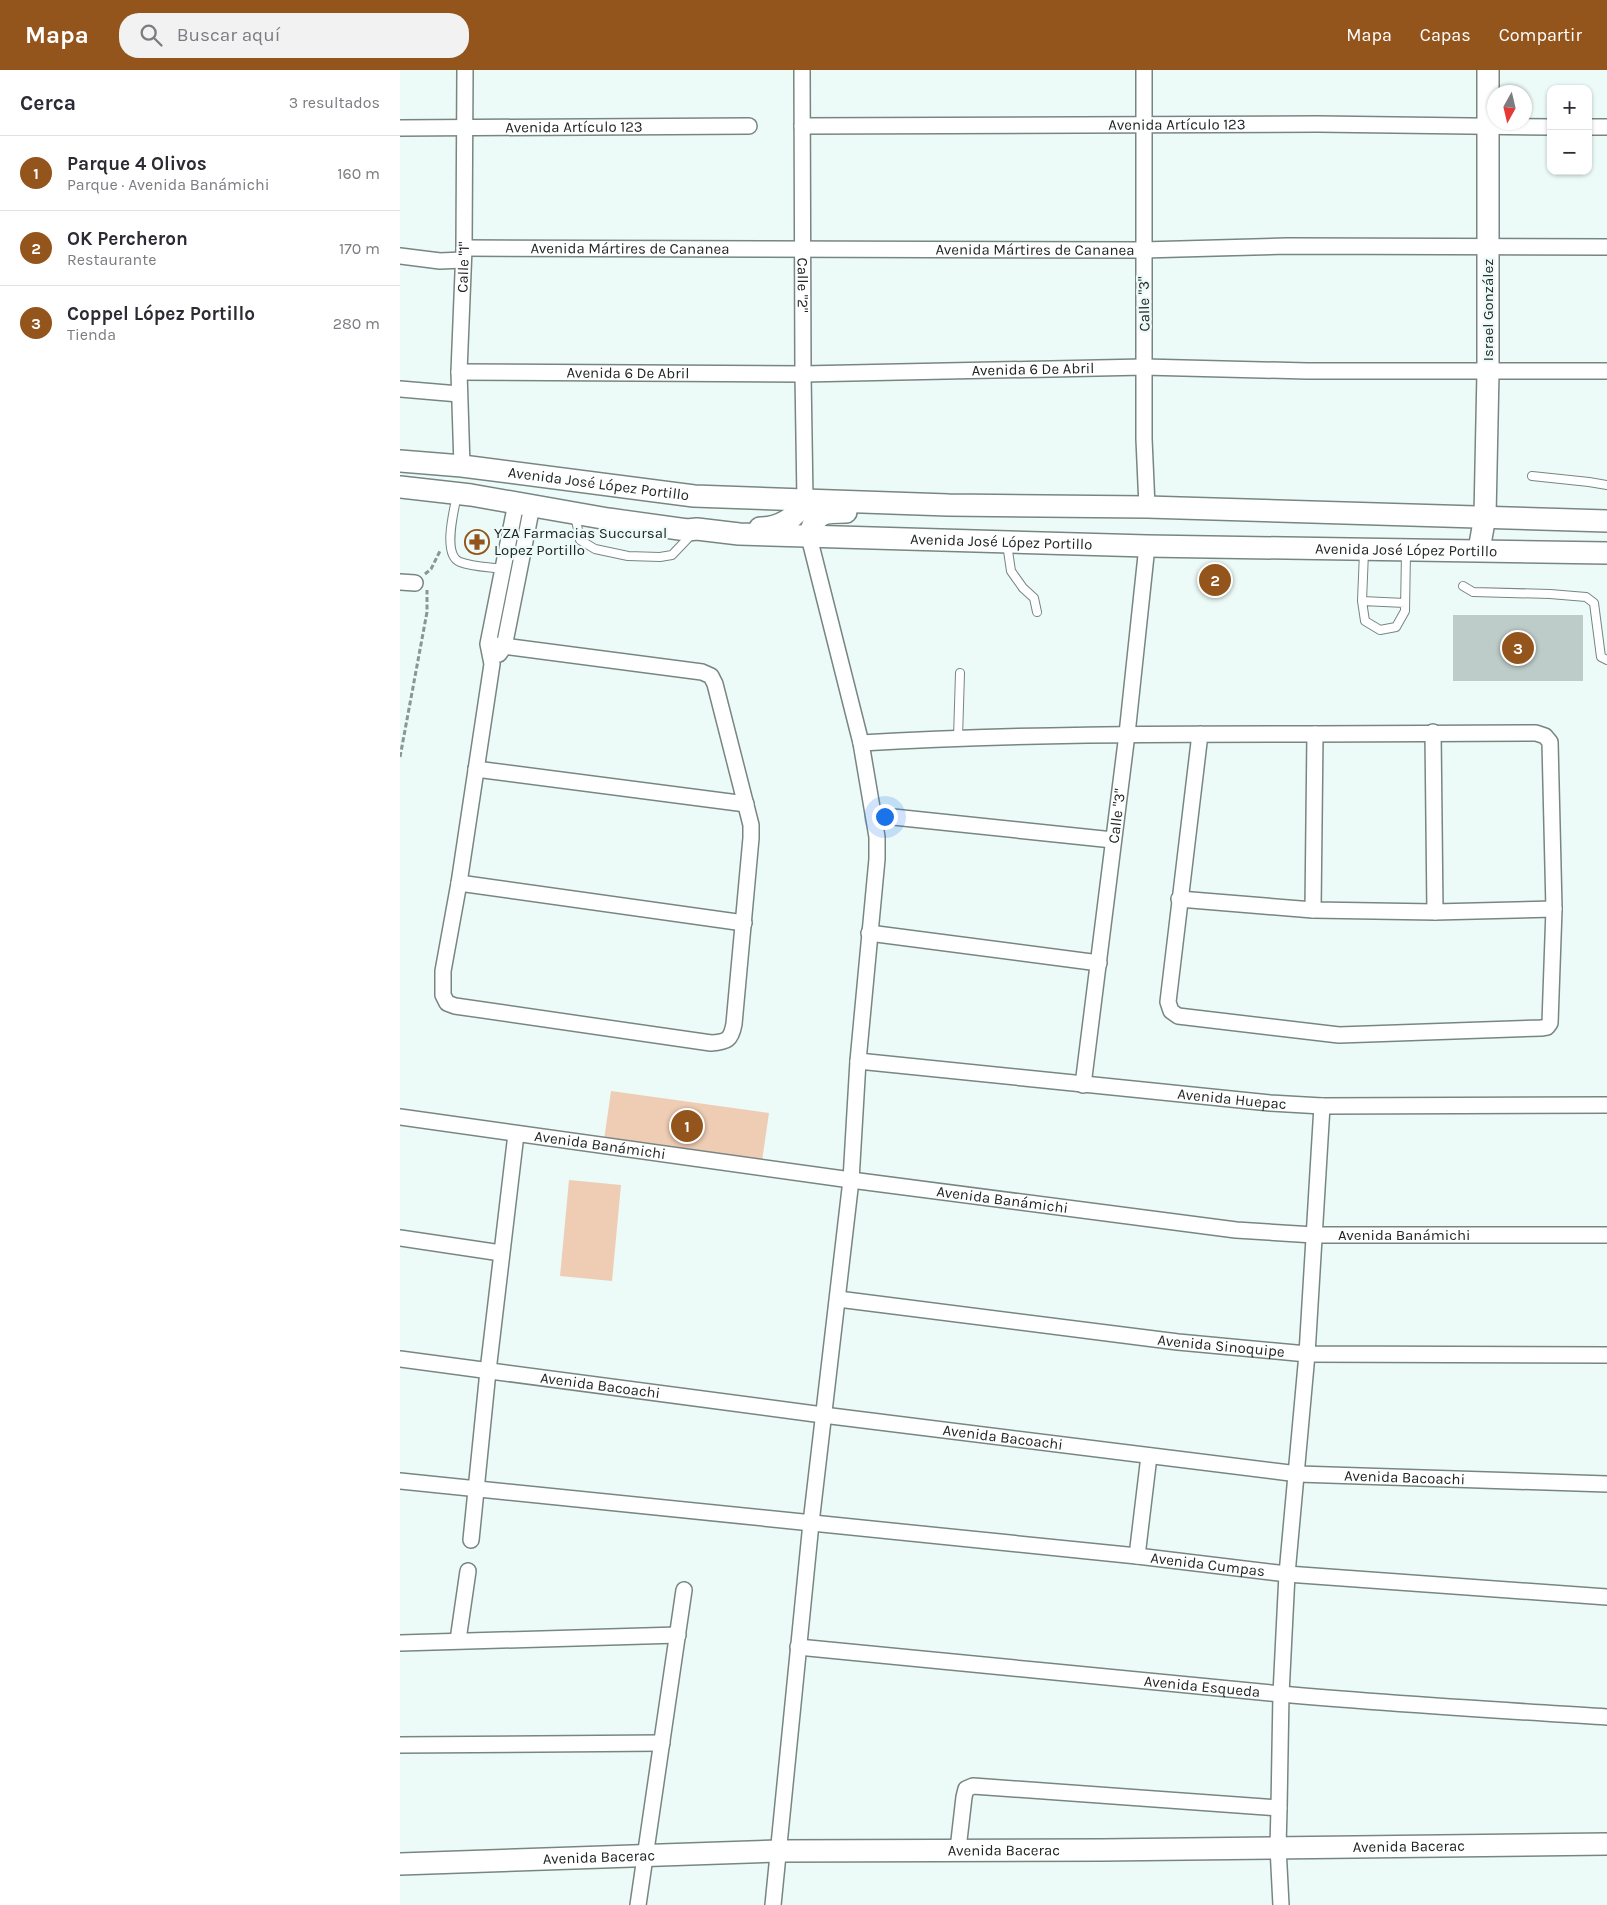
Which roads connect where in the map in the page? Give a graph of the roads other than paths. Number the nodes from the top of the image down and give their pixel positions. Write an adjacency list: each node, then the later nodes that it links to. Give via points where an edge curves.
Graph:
1 (464, 70): 15 (street, Calle "1")
2 (802, 70): 8 (street, Calle "2")
3 (1144, 70): 6 (street, Calle "3")
4 (1488, 70): 5 (main road, Israel González)
5 (1488, 85)
6 (1144, 125): 8 (street, Avenida Artículo 123); 9 (street, Avenida Artículo 123); 20 (street, Calle "3")
7 (749, 126): 15 (street, Avenida Artículo 123)
8 (802, 126): 18 (street, Calle "2")
9 (1487, 127)
10 (1532, 127): 11 (street, Avenida Artículo 123)
11 (1547, 127)
12 (1592, 127): 13 (street)
13 (1607, 127)
14 (400, 128): 15 (street, Avenida Artículo 123)
15 (464, 128): 21 (street, Calle "1")
16 (1487, 130): 19 (main road, Israel González)
17 (1607, 247): 19 (street, Avenida Mártires de Cananea)
18 (803, 248): 20 (street, Avenida Mártires de Cananea); 21 (street, Avenida Mártires de Cananea); 27 (street, Calle "2")
19 (1488, 248): 20 (street, Avenida Mártires de Cananea, via 1287,246); 25 (main road, Israel González)
20 (1143, 250): 23 (street, Calle "3")
21 (464, 254): 22 (street, Avenida Mártires de Cananea, via 440,261); 24 (street, Calle "1")
22 (400, 256)
23 (1144, 368): 25 (street, Avenida 6 De Abril); 27 (street, Avenida 6 De Abril); 39 (street, Calle "3")
24 (459, 372): 27 (street, Avenida 6 De Abril); 29 (street, Calle "1")
25 (1488, 372): 26 (street, Avenida 6 De Abril); 41 (main road, Israel González)
26 (1607, 372)
27 (803, 374): 36 (street, Calle "2")
28 (400, 389): 29 (street)
29 (459, 394): 31 (street, Calle "1")
30 (400, 461): 31 (main road, Avenida José López Portillo)
31 (462, 466): 36 (main road, Avenida José López Portillo, via 694,496)
32 (1532, 476): 33 (lane)
33 (1607, 485)
34 (400, 487): 35 (main road, Avenida José López Portillo)
35 (457, 493): 37 (main road, Avenida José López Portillo); 51 (lane, via 450,539 454,558 463,563)
36 (805, 500): 38 (main road, Avenida José López Portillo); 43 (main road, via 794,516 771,528)
37 (524, 504): 40 (main road, Avenida José López Portillo); 51 (street); 57 (street)
38 (948, 505): 39 (main road, Avenida José López Portillo); 44 (main road, via 904,511 827,512 816,519)
39 (1147, 507): 41 (main road, Avenida José López Portillo)
40 (574, 513): 43 (main road, Avenida José López Portillo); 43 (lane, via 580,540 595,549 628,556 672,555)
41 (1485, 516): 42 (main road, Avenida José López Portillo); 49 (main road, Israel González)
42 (1607, 521)
43 (697, 529): 44 (main road, Avenida José López Portillo)
44 (808, 537): 45 (main road, Avenida José López Portillo); 66 (street)
45 (1007, 542): 46 (main road, Avenida José López Portillo); 55 (lane, via 1011,571 1034,598)
46 (1147, 546): 47 (main road, Avenida José López Portillo); 62 (street, Calle "3")
47 (1364, 550): 48 (main road, Avenida José López Portillo); 53 (lane)
48 (1406, 550): 49 (main road, Avenida José López Portillo); 54 (lane)
49 (1479, 550): 50 (main road, Avenida José López Portillo)
50 (1607, 553)
51 (504, 569): 56 (street)
52 (1463, 586): 58 (lane, via 1473,592 1586,597 1594,603 1601,657)
53 (1362, 601): 54 (lane); 54 (lane, via 1365,621 1380,630 1396,627 1405,611)
54 (1405, 603)
55 (1036, 612)
56 (488, 644): 57 (street); 59 (street)
57 (504, 647): 59 (street); 68 (street, via 702,672 710,676 715,684)
58 (1607, 660)
59 (492, 664): 67 (street)
60 (960, 673): 65 (lane)
61 (1433, 732): 64 (street); 74 (street, via 1536,733 1550,742); 75 (street)
62 (1127, 734): 63 (street); 65 (street); 70 (street, Calle "3")
63 (1200, 734): 64 (street); 72 (street)
64 (1315, 734): 73 (street)
65 (958, 738): 66 (street)
66 (860, 743): 69 (street)
67 (476, 769): 68 (street); 71 (street)
68 (746, 804): 76 (street, via 751,838)
69 (874, 815): 70 (street); 77 (street, via 877,859)
70 (1113, 840): 78 (street, Calle "3")
71 (459, 883): 76 (street); 76 (street, via 443,971 443,995 447,1003 454,1006 711,1042 728,1040 733,1032)
72 (1179, 898): 73 (street); 74 (street, via 1168,1002 1171,1011 1178,1016 1338,1035 1546,1027 1551,1017)
73 (1313, 910): 75 (street)
74 (1554, 910): 75 (street)
75 (1435, 912)
76 (744, 923)
77 (869, 933): 78 (street); 79 (street)
78 (1099, 963): 80 (street, Calle "3")
79 (858, 1061): 80 (street, Avenida Huepac); 85 (street)
80 (1083, 1085): 82 (street, Avenida Huepac)
81 (1607, 1105): 82 (street, Avenida Huepac)
82 (1322, 1106): 87 (street)
83 (400, 1117): 84 (street, Avenida Banámichi)
84 (516, 1134): 85 (street, Avenida Banámichi); 89 (street)
85 (851, 1180): 87 (street, Avenida Banámichi, via 1236,1230); 90 (street)
86 (1607, 1234): 87 (street, Avenida Banámichi)
87 (1314, 1236): 91 (street)
88 (400, 1238): 89 (street)
89 (501, 1254): 94 (street)
90 (838, 1299): 91 (street, Avenida Sinoquipe, via 1178,1342); 95 (street)
91 (1308, 1354): 92 (street, Avenida Sinoquipe); 97 (street)
92 (1607, 1355)
93 (400, 1359): 94 (street, Avenida Bacoachi)
94 (488, 1371): 95 (street, Avenida Bacoachi); 100 (street)
95 (823, 1415): 96 (street, Avenida Bacoachi); 101 (street)
96 (1149, 1456): 97 (street, Avenida Bacoachi); 103 (street)
97 (1298, 1474): 99 (street, Avenida Bacoachi); 105 (street)
98 (400, 1480): 100 (street, Avenida Cumpas)
99 (1607, 1484)
100 (476, 1489): 101 (street, Avenida Cumpas); 102 (street)
101 (811, 1523): 103 (street, Avenida Cumpas); 111 (street)
102 (471, 1540)
103 (1137, 1556): 105 (street, Avenida Cumpas)
104 (468, 1571): 109 (street)
105 (1287, 1574): 107 (street, Avenida Cumpas); 112 (street)
106 (684, 1590): 108 (street)
107 (1607, 1597)
108 (678, 1635): 109 (street); 114 (street)
109 (458, 1640): 110 (street)
110 (400, 1642)
111 (798, 1648): 112 (street, Avenida Esqueda); 120 (street)
112 (1281, 1694): 113 (street, Avenida Esqueda); 116 (street)
113 (1607, 1717)
114 (662, 1743): 115 (street); 121 (street)
115 (400, 1745)
116 (1279, 1808): 118 (street); 119 (street, via 973,1786 966,1789 964,1797)
117 (1607, 1844): 118 (main road, Avenida Bacerac)
118 (1278, 1848): 119 (main road, Avenida Bacerac); 125 (street)
119 (958, 1849): 120 (main road, Avenida Bacerac)
120 (778, 1851): 121 (main road, Avenida Bacerac); 124 (street)
121 (647, 1855): 122 (main road, Avenida Bacerac); 123 (street)
122 (400, 1864)
123 (638, 1905)
124 (772, 1905)
125 (1281, 1905)

